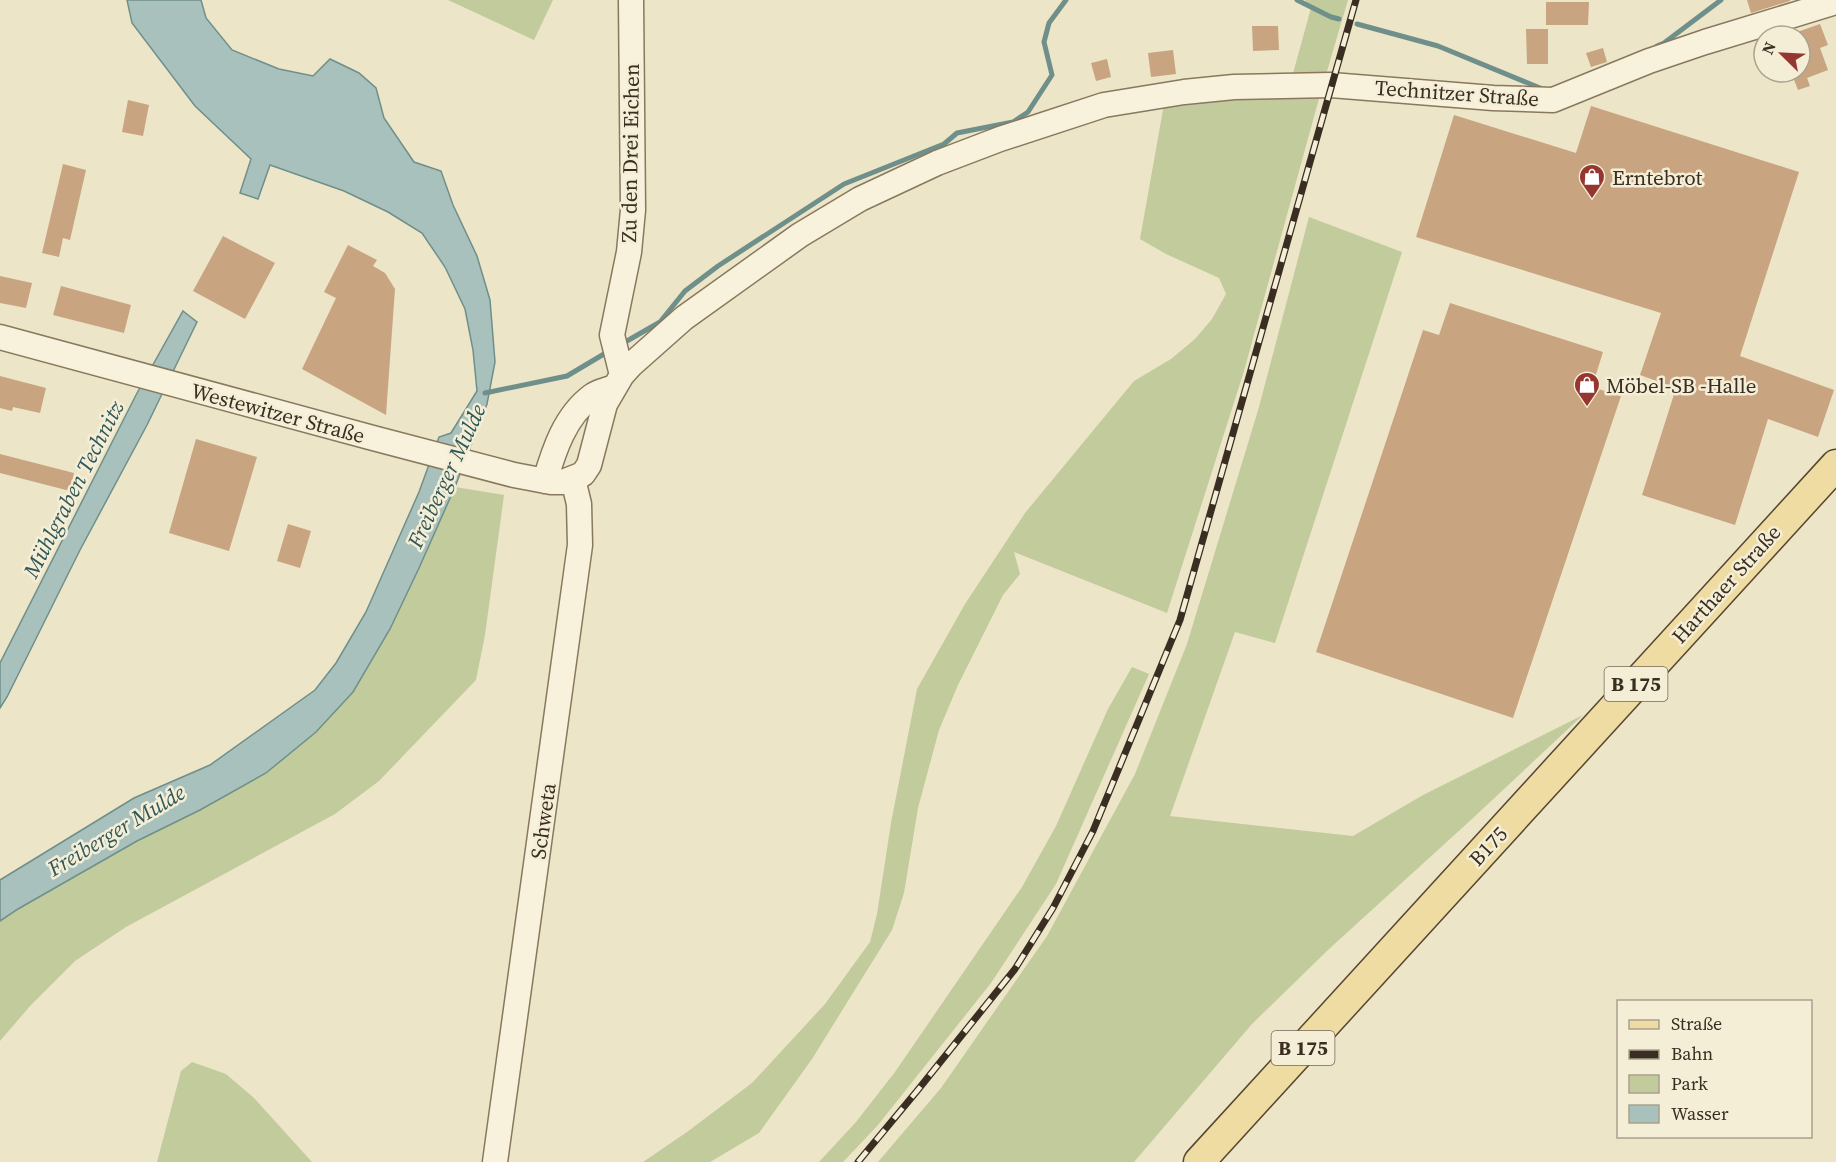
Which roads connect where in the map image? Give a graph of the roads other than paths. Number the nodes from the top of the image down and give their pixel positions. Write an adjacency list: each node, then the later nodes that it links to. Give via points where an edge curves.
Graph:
1 (631, 0): 4 (street, Zu den Drei Eichen, via 633,210)
2 (1836, 2): 4 (street, Technitzer Straße, via 1660,57 1553,100 1331,85 1234,87 1104,105 937,163 860,200 729,284 631,365)
3 (0, 337): 7 (street, Westewitzer Straße)
4 (616, 363): 6 (street, via 589,465); 7 (street, via 576,411 555,446)
5 (1836, 465): 8 (main road, Harthaer Straße / B 175)
6 (573, 479): 7 (street, Westewitzer Straße); 9 (street, Schweta, via 579,504 580,545)
7 (545, 481)
8 (1569, 758): 10 (main road, B175 / B 175)
9 (495, 1162)
10 (1199, 1162)

